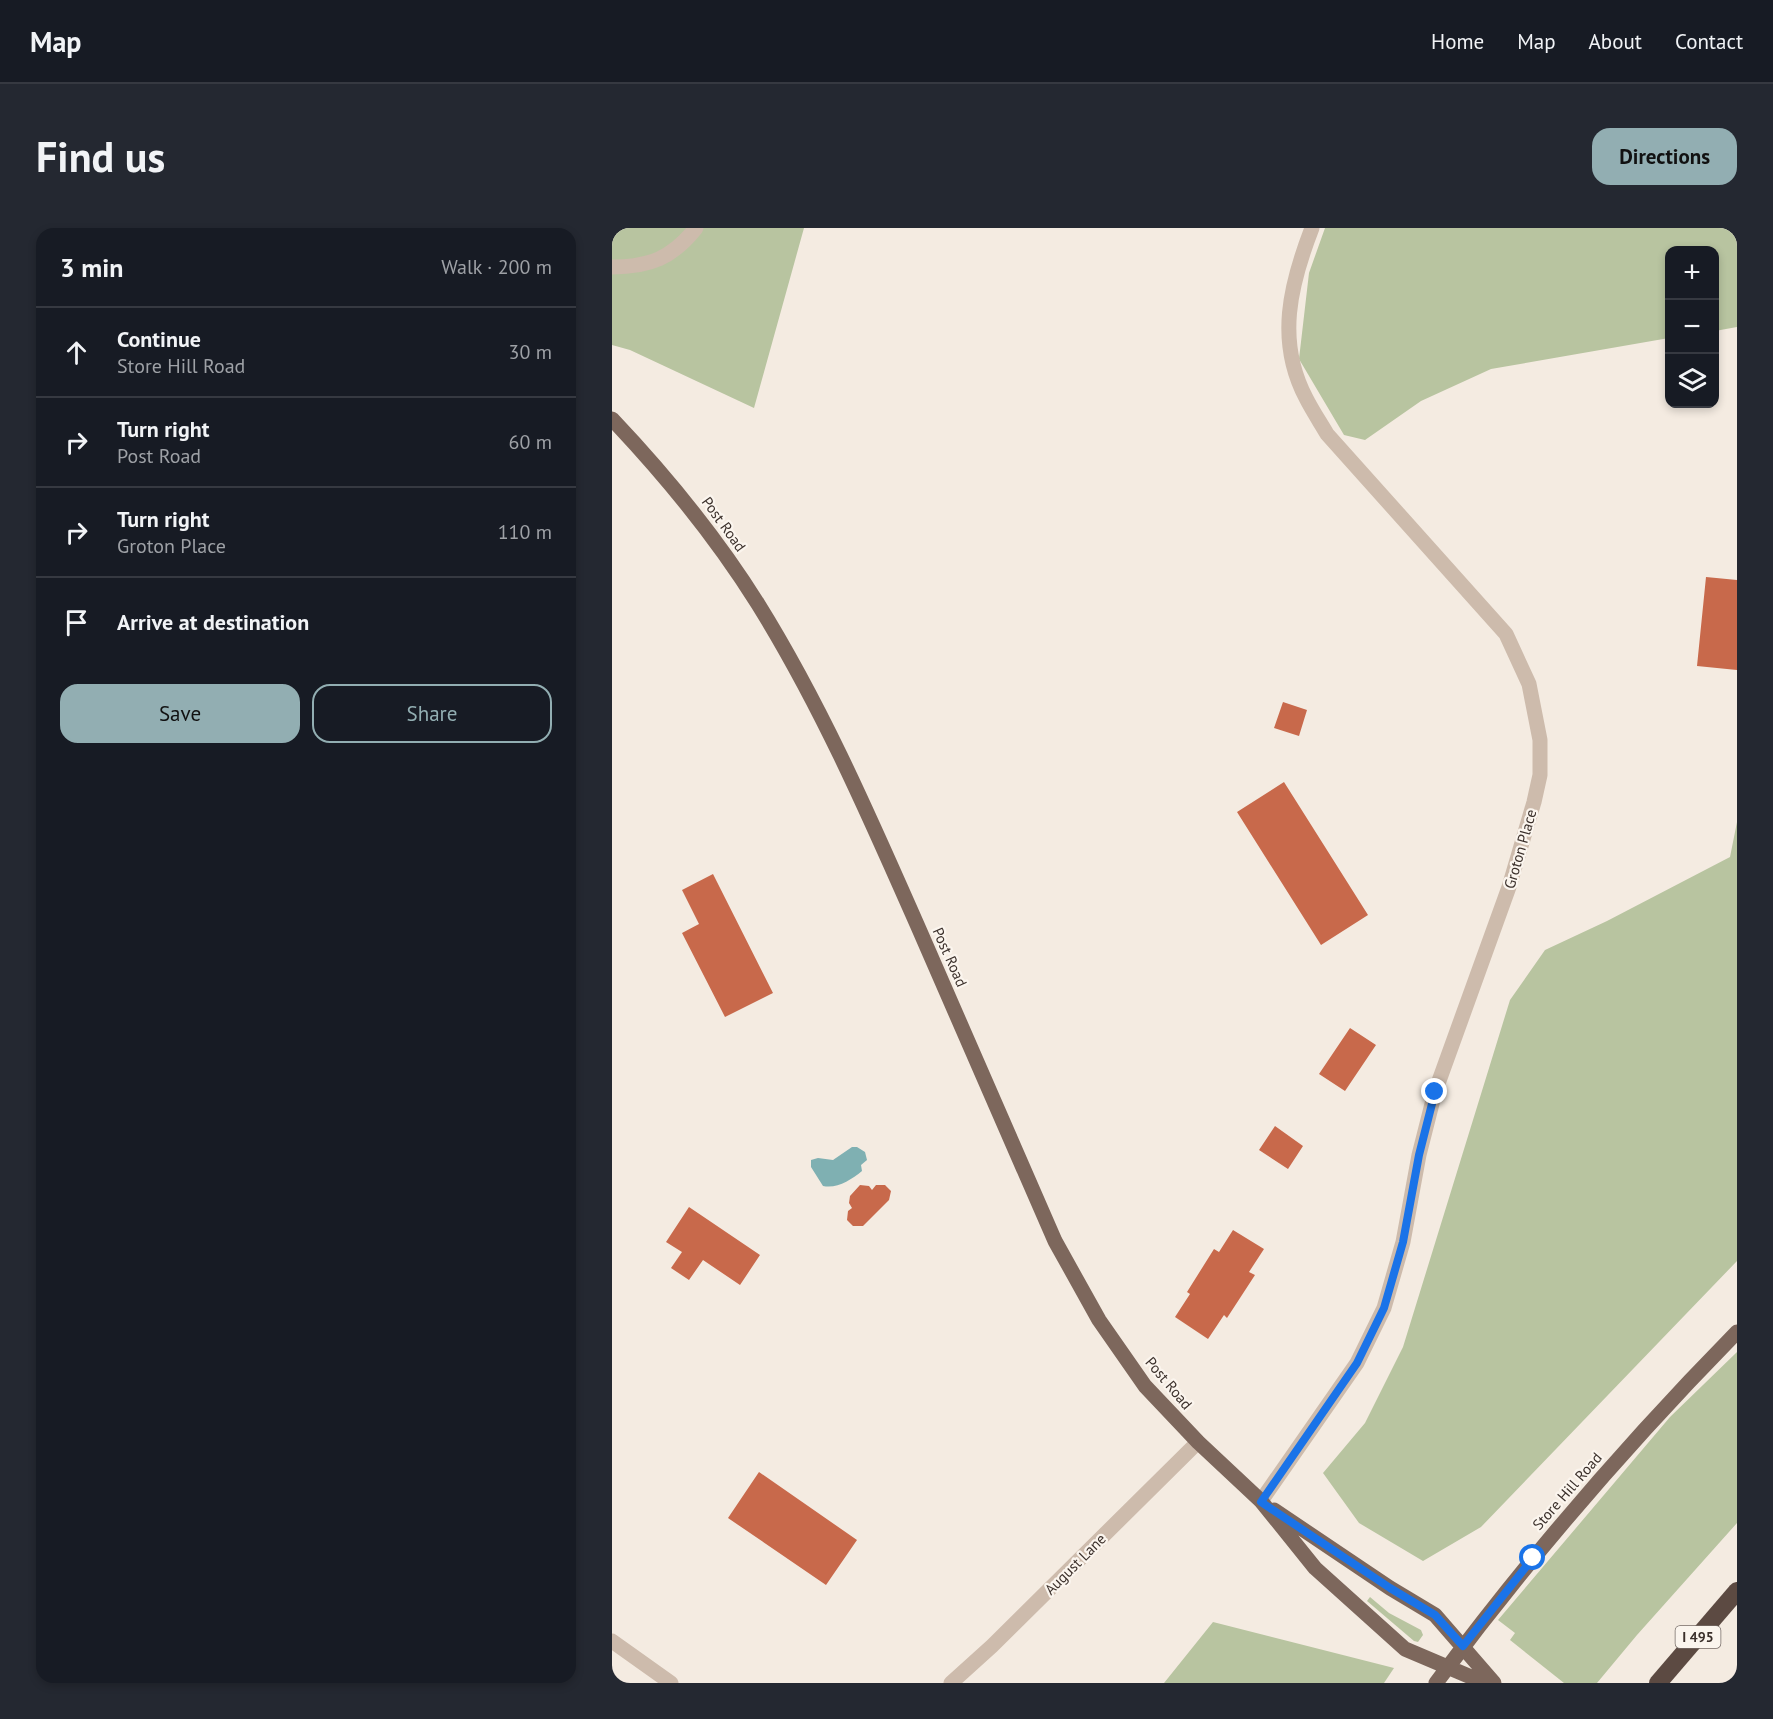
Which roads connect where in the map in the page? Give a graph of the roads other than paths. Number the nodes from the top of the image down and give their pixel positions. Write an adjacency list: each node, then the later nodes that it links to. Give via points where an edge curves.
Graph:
1 (696, 228): 3 (street, via 675,251 650,264)
2 (1312, 228): 7 (street, Groton Place, via 1298,265 1288,314 1290,356 1305,397 1327,434 1506,634 1528,684 1540,740 1540,775 1509,887 1435,1092 1403,1242 1384,1308 1357,1363)
3 (612, 267)
4 (612, 419): 6 (main road, Post Road, via 705,527 781,643 864,803 1070,1270 1145,1386)
5 (1737, 1332): 10 (main road, Store Hill Road, via 1576,1507)
6 (1198, 1442): 7 (main road, Post Road); 13 (street, August Lane)
7 (1261, 1502): 10 (main road, Post Road, via 1435,1615); 11 (main road, Post Road, via 1315,1568 1405,1649)
8 (1737, 1591): 17 (highway, I 495)
9 (612, 1641): 12 (street)
10 (1463, 1646): 11 (main road, Store Hill Road); 16 (main road, Post Road)
11 (1447, 1667): 14 (main road, Store Hill Road); 15 (main road, Post Road)
12 (671, 1683)
13 (951, 1683)
14 (1436, 1683)
15 (1485, 1683)
16 (1494, 1683)
17 (1658, 1683)

